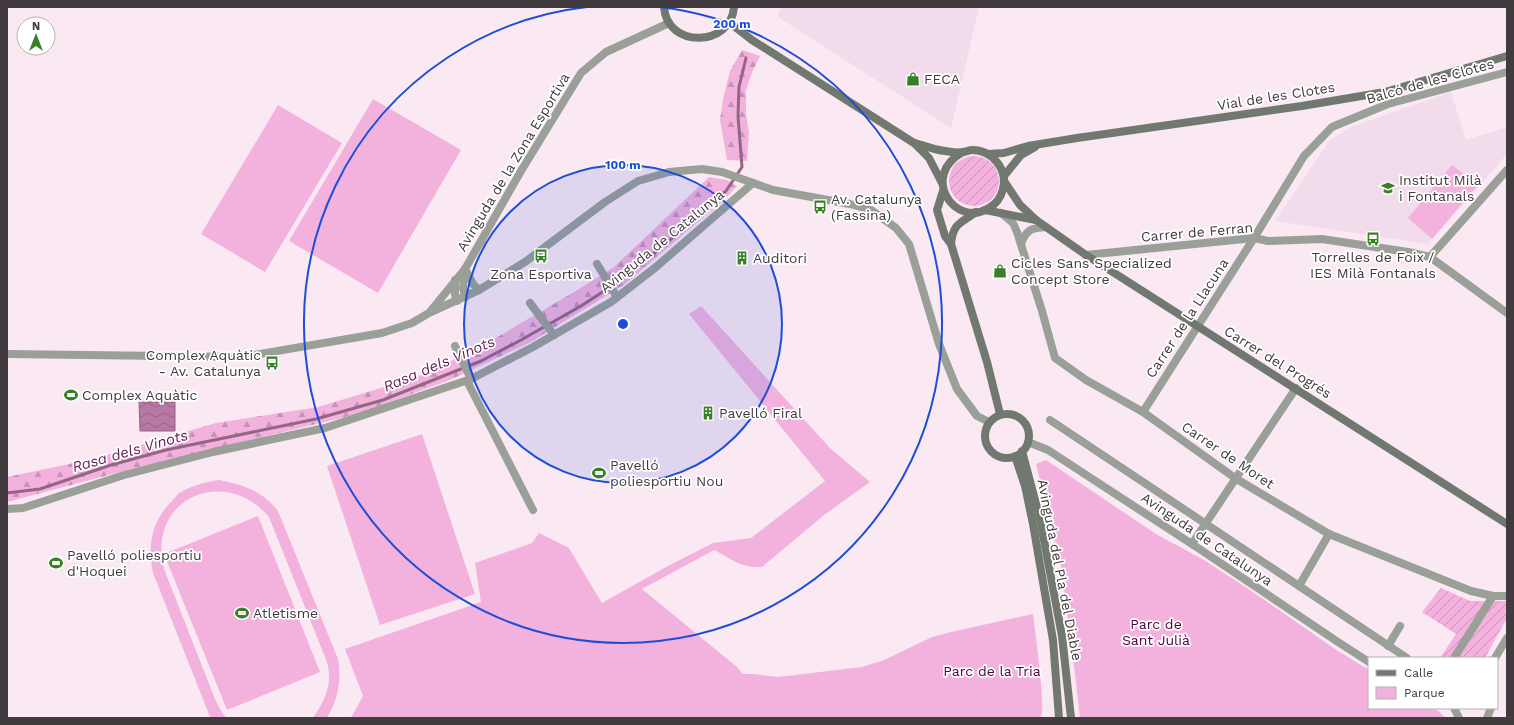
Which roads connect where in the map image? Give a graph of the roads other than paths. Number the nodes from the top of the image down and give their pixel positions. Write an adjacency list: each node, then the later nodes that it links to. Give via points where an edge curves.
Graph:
1 (664, 7): 4 (street, via 664,14)
2 (734, 7): 3 (street)
3 (729, 22): 4 (street, via 717,34 706,38 694,38 679,32); 7 (street, via 752,40)
4 (669, 23): 26 (street, Avinguda de la Zona Esportiva, via 606,52 581,74)
5 (1507, 56): 8 (street, Vial de les Clotes, via 1385,92)
6 (1507, 72): 20 (street, Balcó de les Clotes, via 1388,104 1332,127 1304,156)
7 (914, 143): 9 (street, via 943,151); 14 (street, via 929,158)
8 (1045, 143): 10 (street, Vial de les Clotes, via 1004,153); 12 (street, Vial de les Clotes, via 1021,155)
9 (963, 152): 10 (street, via 971,150); 14 (street, via 947,164 943,173)
10 (988, 154): 12 (street, via 1001,167)
11 (1507, 170): 24 (street)
12 (1004, 179): 15 (street, via 999,198); 18 (street, Carrer del Progrés, via 1020,206)
13 (753, 183): 28 (street, via 722,172 702,169 669,172 638,181 605,202 525,262); 29 (street, Avinguda de Catalunya, via 656,267); 43 (street, via 773,190 871,210 896,228 909,244 939,344 957,389 977,416)
14 (943, 187): 16 (street, via 950,202 959,209); 21 (street, via 937,210 945,236)
15 (985, 210): 16 (street); 17 (street, Carrer del Progrés)
16 (976, 212): 21 (street, via 956,225)
17 (1001, 213): 18 (street, Carrer del Progrés); 22 (street, Carrer de Moret, via 1013,223)
18 (1036, 220): 19 (street, Carrer del Progrés)
19 (1046, 227): 22 (street, via 1033,228 1024,234); 23 (street, Carrer del Progrés)
20 (1254, 238): 23 (street, Carrer de Ferran); 24 (street, Carrer de Ferran, via 1268,241 1322,240); 34 (street, Carrer de la Llacuna)
21 (951, 244): 41 (street)
22 (1021, 244): 40 (street, Carrer de Moret, via 1055,358 1086,380)
23 (1086, 254): 34 (street, Carrer del Progrés)
24 (1430, 257): 33 (street, Carrer de Ferran)
25 (596, 264): 29 (street)
26 (465, 269): 27 (street, Avinguda de la Zona Esportiva); 28 (street, Avinguda de la Zona Esportiva); 30 (street, Avinguda de la Zona Esportiva)
27 (455, 280): 30 (street, via 455,295); 32 (street, Avinguda de la Zona Esportiva)
28 (479, 290): 30 (street)
29 (617, 297): 35 (street, Avinguda de Catalunya)
30 (461, 299): 32 (street)
31 (530, 303): 35 (street)
32 (429, 313): 37 (street, Avinguda de la Zona Esportiva, via 412,323 382,333 242,357)
33 (1507, 313)
34 (1196, 326): 39 (street, Carrer del Progrés); 40 (street, Carrer de la Llacuna)
35 (554, 335): 38 (street, Avinguda de Catalunya)
36 (455, 346): 38 (street)
37 (7, 354)
38 (469, 380): 48 (street, Avinguda de Catalunya, via 325,428 205,454 124,475 23,508); 49 (street)
39 (1296, 388): 47 (street); 51 (street, Carrer del Progrés)
40 (1143, 412): 47 (street, Carrer de Moret)
41 (1000, 414): 43 (street); 44 (street, via 1014,415 1025,423)
42 (1050, 420): 50 (street)
43 (989, 422): 46 (street, via 984,436 989,449 1001,457)
44 (1028, 442): 45 (street); 53 (street, Avinguda de Catalunya, via 1048,450)
45 (1022, 451): 46 (street); 68 (street, Avinguda del Pla del Diable, via 1040,519 1062,636)
46 (1015, 456): 67 (street, Avinguda del Pla del Diable, via 1032,516 1053,640)
47 (1235, 478): 50 (street); 52 (street, Carrer de Moret)
48 (7, 509)
49 (533, 510)
50 (1205, 524): 53 (street); 54 (street)
51 (1507, 524)
52 (1329, 534): 54 (street); 55 (street, Carrer de Moret, via 1471,591)
53 (1192, 544): 64 (street, Avinguda de Catalunya)
54 (1299, 586): 59 (street)
55 (1493, 596): 56 (street, Carrer de Moret); 62 (street)
56 (1507, 596)
57 (1400, 626): 59 (street)
58 (1507, 638): 60 (street)
59 (1388, 646): 61 (street)
60 (1504, 648): 63 (street)
61 (1405, 657)
62 (1455, 657)
63 (1496, 657)
64 (1368, 661)
65 (1454, 709): 69 (street)
66 (1490, 713): 70 (street)
67 (1059, 718)
68 (1071, 718)
69 (1459, 718)
70 (1498, 718)

